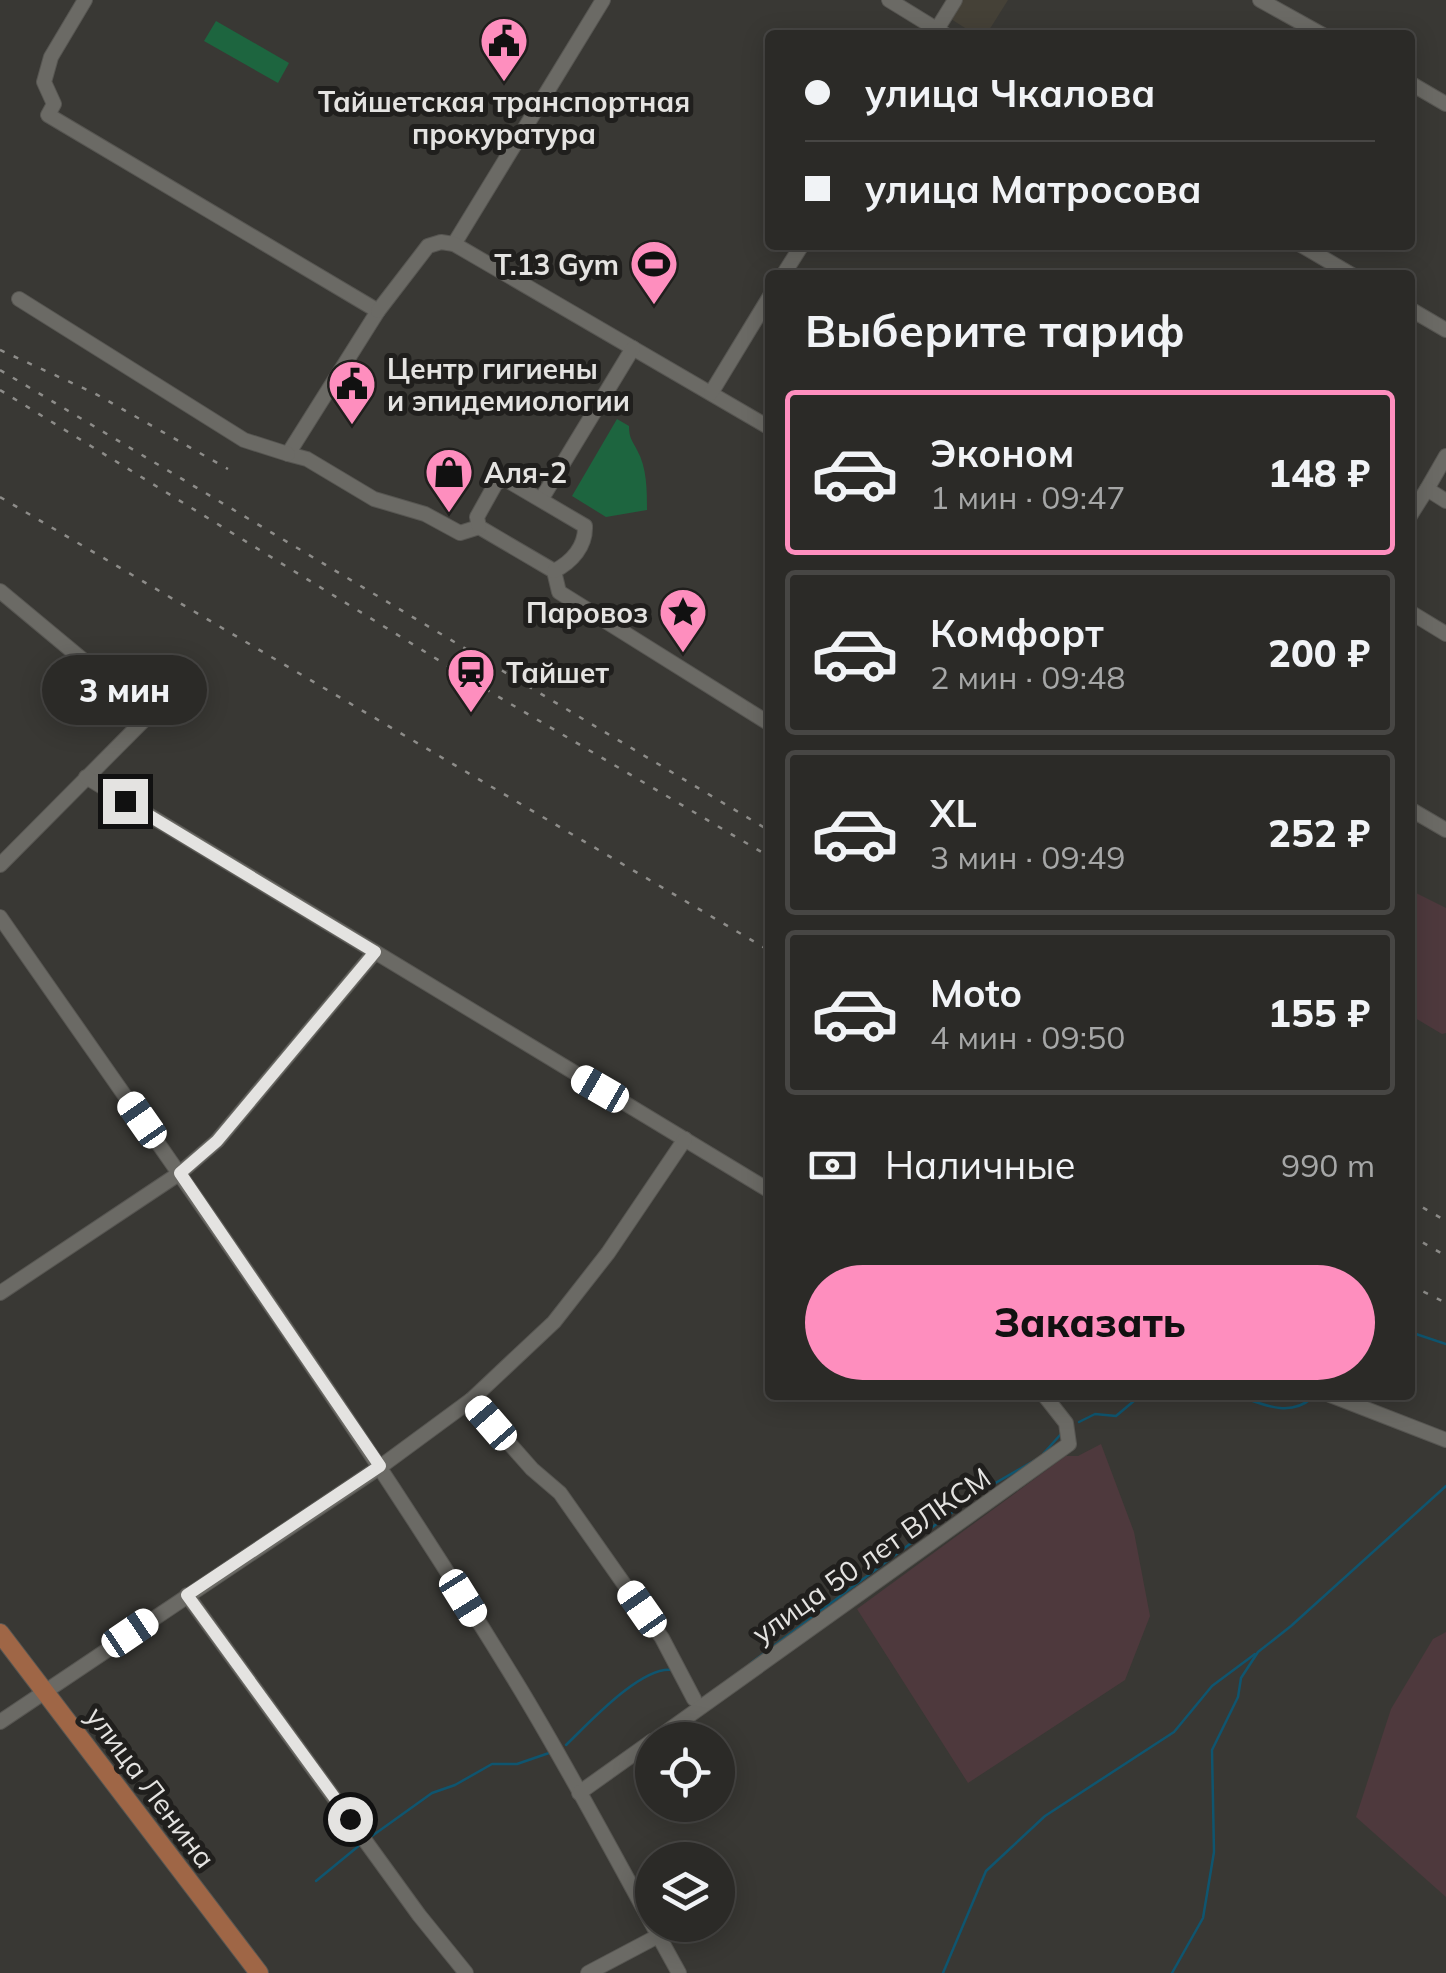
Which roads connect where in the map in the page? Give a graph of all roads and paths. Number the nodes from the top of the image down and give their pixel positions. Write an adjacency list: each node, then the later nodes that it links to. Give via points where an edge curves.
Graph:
1 (85, 0): 16 (street, via 51,57 44,82 54,104 48,115)
2 (604, 0): 11 (street)
3 (889, 0): 6 (street)
4 (955, 0): 7 (street)
5 (1260, 0): 8 (street)
6 (934, 30)
7 (940, 30)
8 (1314, 30)
9 (1415, 87): 10 (street)
10 (1446, 104)
11 (454, 244): 16 (street, via 428,246); 19 (street)
12 (1310, 250): 13 (street)
13 (1344, 270)
14 (19, 299): 22 (street, via 244,440)
15 (765, 304): 20 (street)
16 (378, 311): 22 (street)
17 (1415, 312): 18 (street)
18 (1446, 330)
19 (632, 348): 20 (street); 25 (street)
20 (710, 393): 21 (street)
21 (765, 425)
22 (288, 454): 28 (street, via 308,459 374,500 425,514 460,533)
23 (1446, 456): 24 (street)
24 (1427, 489): 26 (street); 27 (street)
25 (542, 498): 28 (street, via 505,479 496,483 477,516); 29 (street, via 585,526 570,564)
26 (1446, 501)
27 (1415, 507)
28 (480, 527): 29 (street)
29 (554, 571): 33 (street, via 559,592)
30 (0, 591): 34 (street, via 149,715)
31 (1415, 615): 32 (street)
32 (1446, 634)
33 (765, 721)
34 (86, 777): 37 (street); 39 (street)
35 (1415, 812): 36 (street)
36 (1446, 830)
37 (0, 864)
38 (3, 927): 41 (street)
39 (375, 952): 40 (street); 41 (street, via 217,1141)
40 (685, 1139): 42 (street); 44 (street, via 554,1322)
41 (180, 1173): 43 (street); 48 (street)
42 (765, 1189)
43 (0, 1293)
44 (471, 1400): 48 (street); 52 (street, via 560,1493 662,1638)
45 (1048, 1400): 54 (street, улица 50 лет ВЛКСМ, via 1066,1424 1069,1444)
46 (1343, 1400): 47 (street)
47 (1446, 1440)
48 (380, 1466): 49 (street); 56 (street)
49 (187, 1595): 51 (street); 61 (street)
50 (0, 1633): 51 (main road, улица Ленина)
51 (43, 1691): 53 (street); 60 (main road, улица Ленина)
52 (694, 1700)
53 (0, 1722)
54 (681, 1722)
55 (635, 1754): 56 (street, улица 50 лет ВЛКСМ)
56 (579, 1794): 57 (street)
57 (635, 1895)
58 (647, 1942): 62 (street)
59 (661, 1942): 63 (street)
60 (259, 1973)
61 (466, 1973)
62 (588, 1973)
63 (679, 1973)

